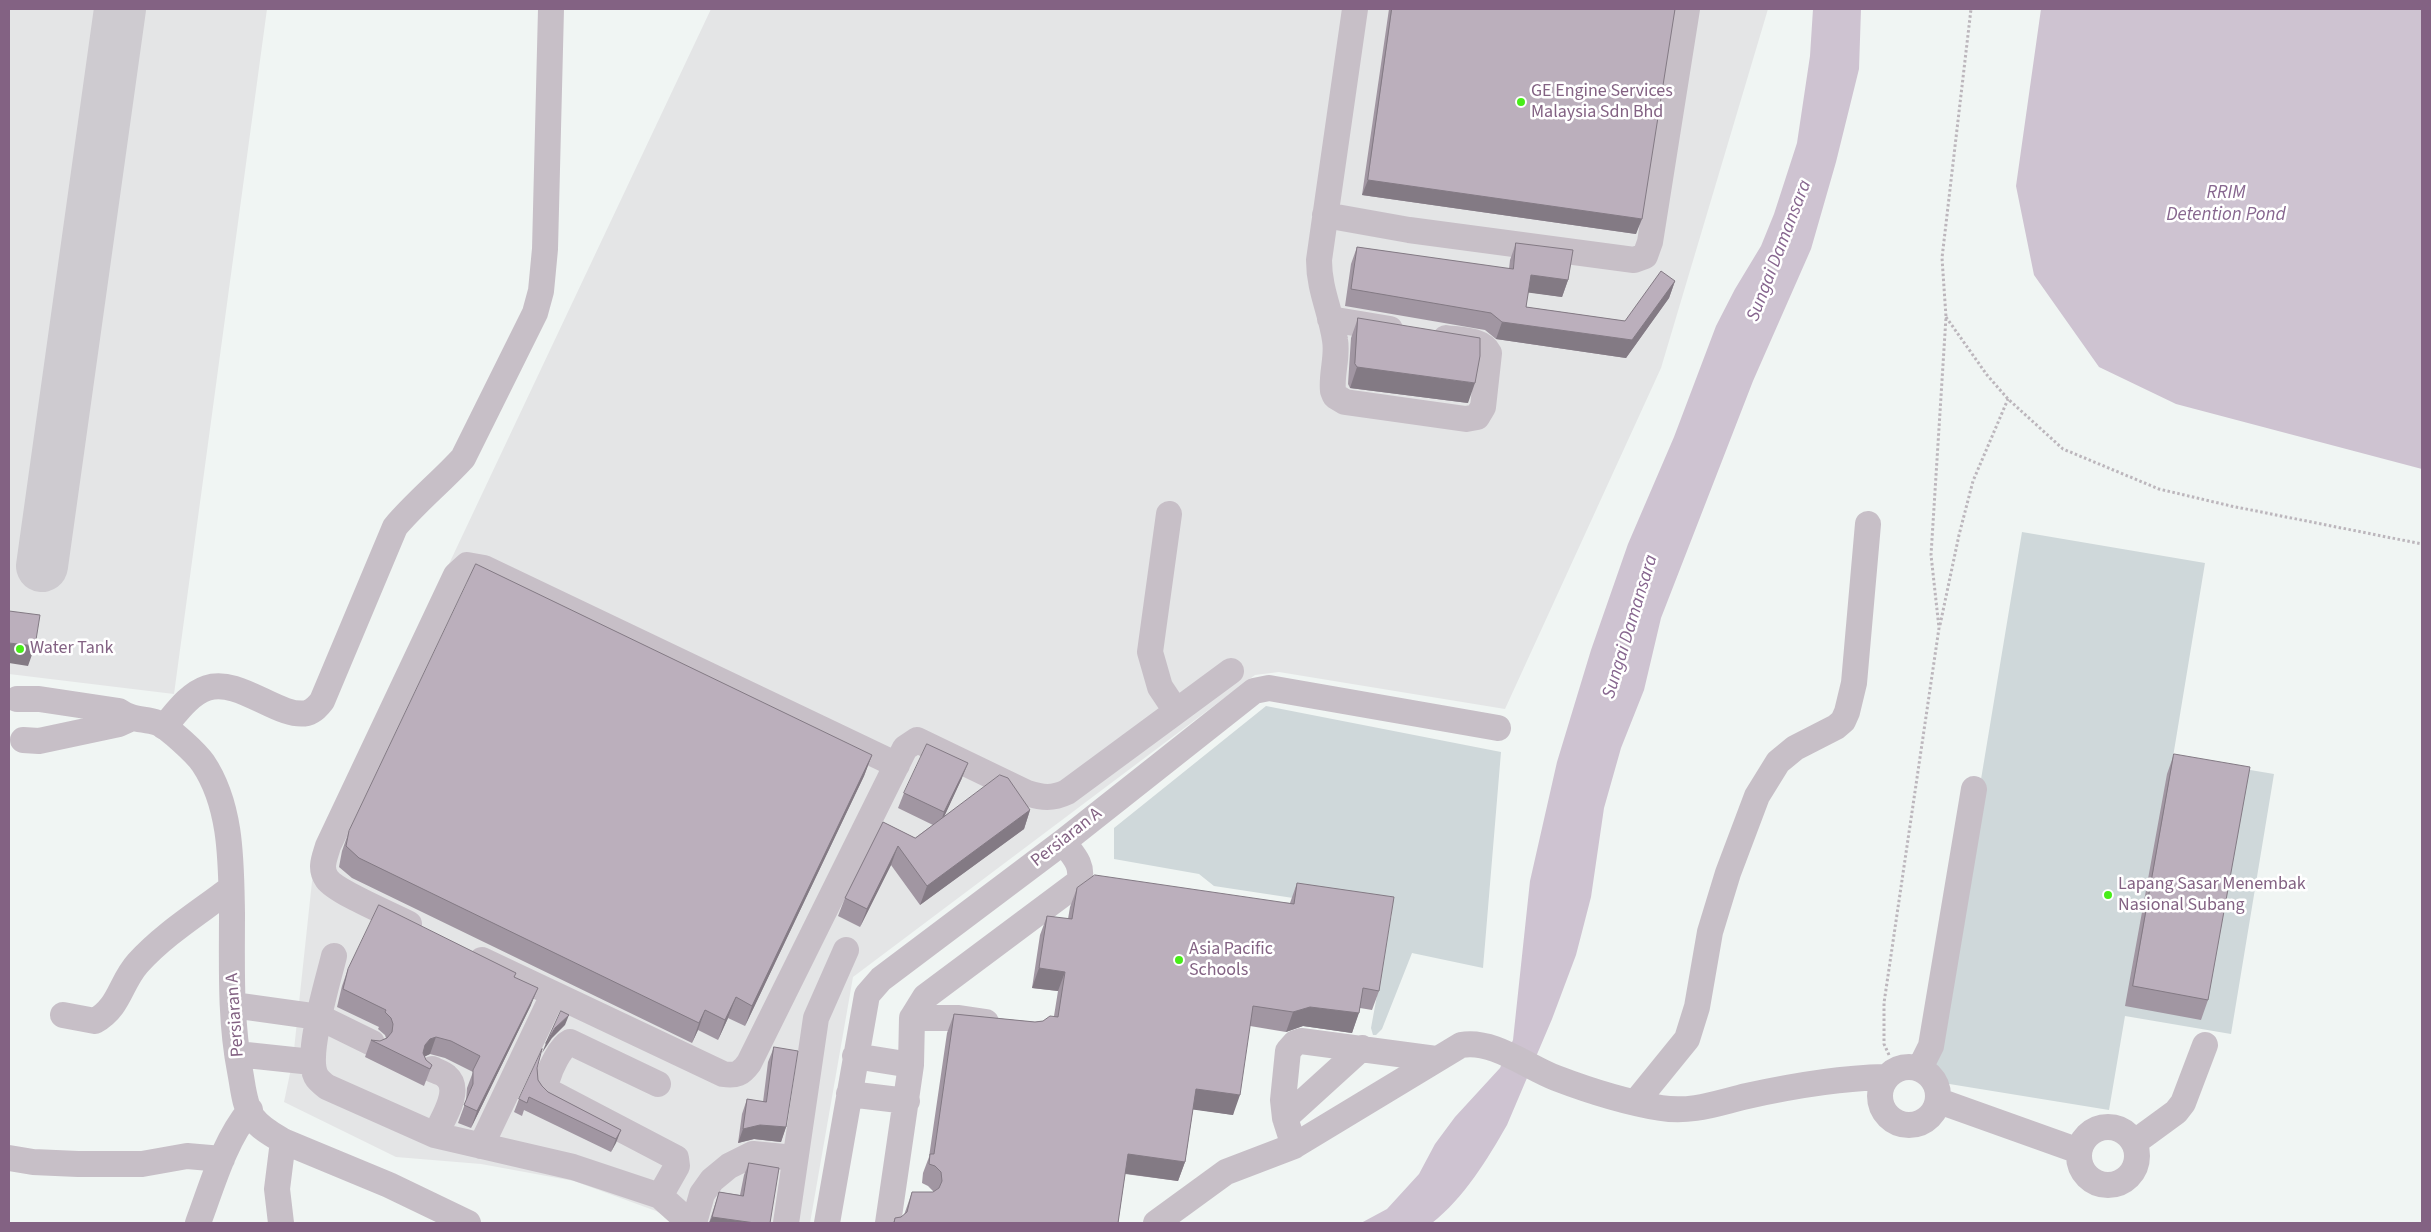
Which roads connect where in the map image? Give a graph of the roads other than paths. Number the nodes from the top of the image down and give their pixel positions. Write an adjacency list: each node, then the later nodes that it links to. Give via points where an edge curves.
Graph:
1 (551, 9): 12 (street, via 545,250 541,291 535,313 463,458 414,504 395,527 322,701 315,709 308,713 292,712 222,686 207,688 194,696)
2 (1354, 9): 4 (street)
3 (1687, 9): 4 (street, via 1650,242 1645,256 1634,260 1409,230)
4 (1325, 215): 5 (street, via 1319,277)
5 (1330, 319): 5 (street, via 1336,342 1333,391 1339,400 1466,419 1477,417 1481,412 1489,359 1482,345)
6 (1169, 514): 10 (street, via 1150,652 1160,687)
7 (1868, 524): 46 (street, via 1854,683 1847,712 1836,727 1795,748 1778,762 1757,796 1710,932 1697,1007 1687,1039)
8 (1231, 671): 10 (street)
9 (13, 697): 11 (street, Persiaran A, via 119,711); 14 (street, via 25,707 29,718 28,730)
10 (1176, 711): 15 (street, via 1067,792 1055,797 1042,798 1027,793 917,740 905,748)
11 (130, 719): 12 (street, Persiaran A, via 146,720); 14 (street, Persiaran A, via 119,724)
12 (164, 727): 18 (street, Persiaran A, via 202,762 215,783 228,838)
13 (1498, 728): 17 (street, Persiaran A, via 1269,688 1254,691)
14 (16, 744)
15 (897, 765): 20 (street, via 484,568 467,565 456,575 328,846 322,865 327,880 344,891); 25 (street, via 816,931 742,1072 734,1076 723,1074)
16 (1974, 789): 39 (street, via 1931,1046)
17 (1063, 842): 19 (street, Persiaran A); 23 (street, via 1079,863 1079,882)
18 (231, 888): 26 (street, Persiaran A); 27 (street, via 154,947 137,964 113,1007 104,1016 95,1021)
19 (961, 920): 23 (street); 35 (street, Persiaran A, via 881,979 867,995)
20 (428, 933)
21 (462, 950): 25 (street)
22 (846, 950): 56 (street, via 816,1018)
23 (985, 952): 29 (street, via 925,997)
24 (334, 956): 28 (street)
25 (553, 995): 52 (street)
26 (233, 1005): 28 (street); 34 (street, Persiaran A)
27 (63, 1015)
28 (319, 1017): 31 (street); 37 (street)
29 (912, 1018): 30 (street, via 959,1018); 38 (street)
30 (1012, 1025)
31 (372, 1042)
32 (2206, 1045): 51 (street, via 2183,1103 2176,1112)
33 (1362, 1048): 36 (street); 48 (street); 48 (street, via 1301,1041 1295,1044 1288,1051)
34 (237, 1054): 37 (street); 47 (street, Persiaran A)
35 (855, 1056): 38 (street); 43 (street, Persiaran A)
36 (1436, 1059): 46 (street, via 1471,1043 1494,1049 1554,1077); 53 (street)
37 (312, 1062): 49 (street, via 316,1076 327,1087)
38 (912, 1065): 44 (street)
39 (1920, 1068): 41 (street, via 1910,1066); 45 (street, via 1936,1081)
40 (432, 1069): 49 (street, via 446,1076 452,1085 452,1097)
41 (1890, 1074): 45 (street, via 1880,1090 1880,1100 1884,1110 1899,1123 1919,1124 1928,1119); 46 (street, via 1798,1086 1705,1108 1664,1109)
42 (658, 1084): 59 (street, via 570,1042 563,1047 547,1080 550,1092 676,1158 678,1166)
43 (850, 1094): 44 (street); 67 (street, Persiaran A)
44 (907, 1101): 58 (street)
45 (1938, 1101): 54 (street)
46 (1635, 1103)
47 (250, 1110): 50 (street, Persiaran A, via 258,1123); 57 (street, via 240,1122)
48 (1284, 1118): 53 (street)
49 (435, 1135): 52 (street)
50 (283, 1141): 62 (street, via 277,1190); 63 (street, Persiaran A, via 389,1184)
51 (2135, 1142): 54 (street, via 2116,1127 2104,1126 2088,1135); 54 (street, via 2138,1154 2136,1167 2124,1180 2107,1186 2086,1174 2080,1163)
52 (480, 1146): 59 (street, via 573,1167)
53 (1294, 1146): 69 (street, via 1226,1172)
54 (2079, 1151)
55 (9, 1158): 57 (street, via 78,1164 142,1164 187,1156)
56 (795, 1158): 65 (street, via 753,1154 729,1166 712,1180 702,1194); 66 (street)
57 (222, 1159): 61 (street)
58 (892, 1195): 60 (street); 68 (street)
59 (660, 1196): 64 (street)
60 (920, 1198)
61 (198, 1223)
62 (281, 1223)
63 (468, 1223)
64 (690, 1223)
65 (694, 1223)
66 (786, 1223)
67 (827, 1223)
68 (888, 1223)
69 (1156, 1223)

